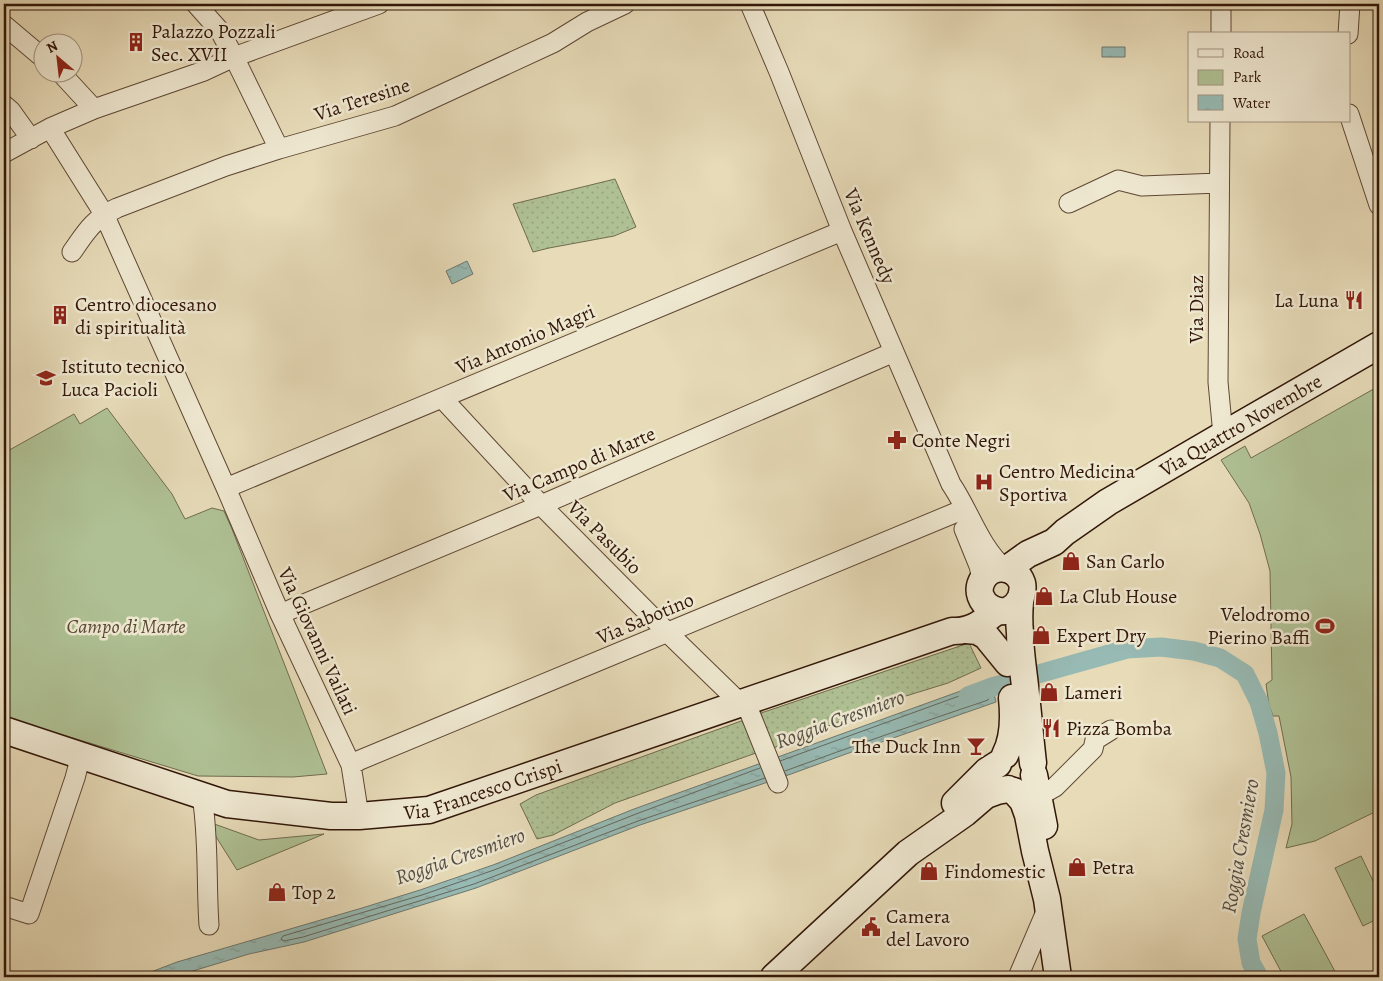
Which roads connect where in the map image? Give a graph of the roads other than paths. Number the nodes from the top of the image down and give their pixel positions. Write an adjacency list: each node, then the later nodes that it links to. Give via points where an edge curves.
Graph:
1 (196, 4): 11 (street, via 220,31)
2 (379, 4): 11 (street)
3 (624, 4): 19 (street, Via Teresine, via 552,43 395,116)
4 (750, 4): 25 (street, Via Kennedy)
5 (1221, 4): 8 (street)
6 (1350, 4): 9 (street)
7 (4, 25): 10 (street)
8 (1220, 32)
9 (1348, 32)
10 (32, 49)
11 (234, 57): 14 (street); 19 (street)
12 (69, 82): 14 (street)
13 (4, 105): 18 (street)
14 (94, 109): 17 (street)
15 (1350, 117): 23 (street)
16 (1220, 122): 21 (street, Via Diaz)
17 (50, 128): 18 (street); 24 (street, Via Giovanni Vailati)
18 (31, 139): 20 (street)
19 (279, 149): 24 (street, Via Teresine, via 226,166)
20 (4, 153)
21 (1219, 183): 22 (street, via 1142,186 1118,180); 30 (street, Via Diaz, via 1218,374)
22 (1069, 203)
23 (1379, 204)
24 (104, 214): 26 (street, via 92,224); 32 (street, Via Giovanni Vailati)
25 (842, 231): 28 (street, Via Kennedy); 29 (street, Via Antonio Magri)
26 (72, 252)
27 (1379, 345): 30 (street, Via Quattro Novembre)
28 (894, 352): 31 (street, Via Kennedy); 33 (street, Via Campo di Marte)
29 (442, 398): 32 (street, Via Antonio Magri); 33 (street, Via Pasubio)
30 (1223, 435): 35 (street, Via Quattro Novembre, via 1108,502 1054,542 1028,554)
31 (951, 484): 34 (street, Via Kennedy); 35 (street, Via Kennedy, via 995,560)
32 (226, 488): 36 (street, Via Giovanni Vailati)
33 (541, 505): 36 (street, Via Campo di Marte); 38 (street, Via Pasubio)
34 (958, 512): 35 (street, Via Kennedy, via 979,566); 38 (street, Via Sabotino)
35 (1002, 590): 37 (street, via 976,601); 39 (street, via 1006,638)
36 (280, 614): 46 (street, Via Giovanni Vailati)
37 (960, 631): 39 (street, via 977,631); 41 (street, Via Francesco Crispi)
38 (668, 633): 41 (street, Via Pasubio); 46 (street, Via Sabotino)
39 (1015, 660): 40 (street)
40 (1020, 701): 45 (street, via 1010,744); 48 (street)
41 (743, 702): 47 (street); 50 (street, Via Francesco Crispi, via 429,810)
42 (4, 730): 44 (street, Via Francesco Crispi)
43 (1112, 730): 48 (street, via 1095,740 1093,749 1055,787)
44 (81, 755): 49 (street, Via Francesco Crispi); 53 (street, via 29,914)
45 (1001, 760): 48 (street, via 996,772 1000,784); 48 (street, via 1017,752 1029,758); 51 (street, via 929,827)
46 (351, 765): 50 (street, Via Giovanni Vailati)
47 (778, 783)
48 (1025, 783): 51 (street, via 986,795); 52 (street, via 1023,801)
49 (202, 796): 50 (street, Via Francesco Crispi, via 227,804 330,816); 54 (street, via 206,821)
50 (359, 816)
51 (895, 864): 55 (street)
52 (1047, 903): 56 (street); 57 (street)
53 (4, 906)
54 (209, 925)
55 (774, 977)
56 (1018, 977)
57 (1058, 977)

